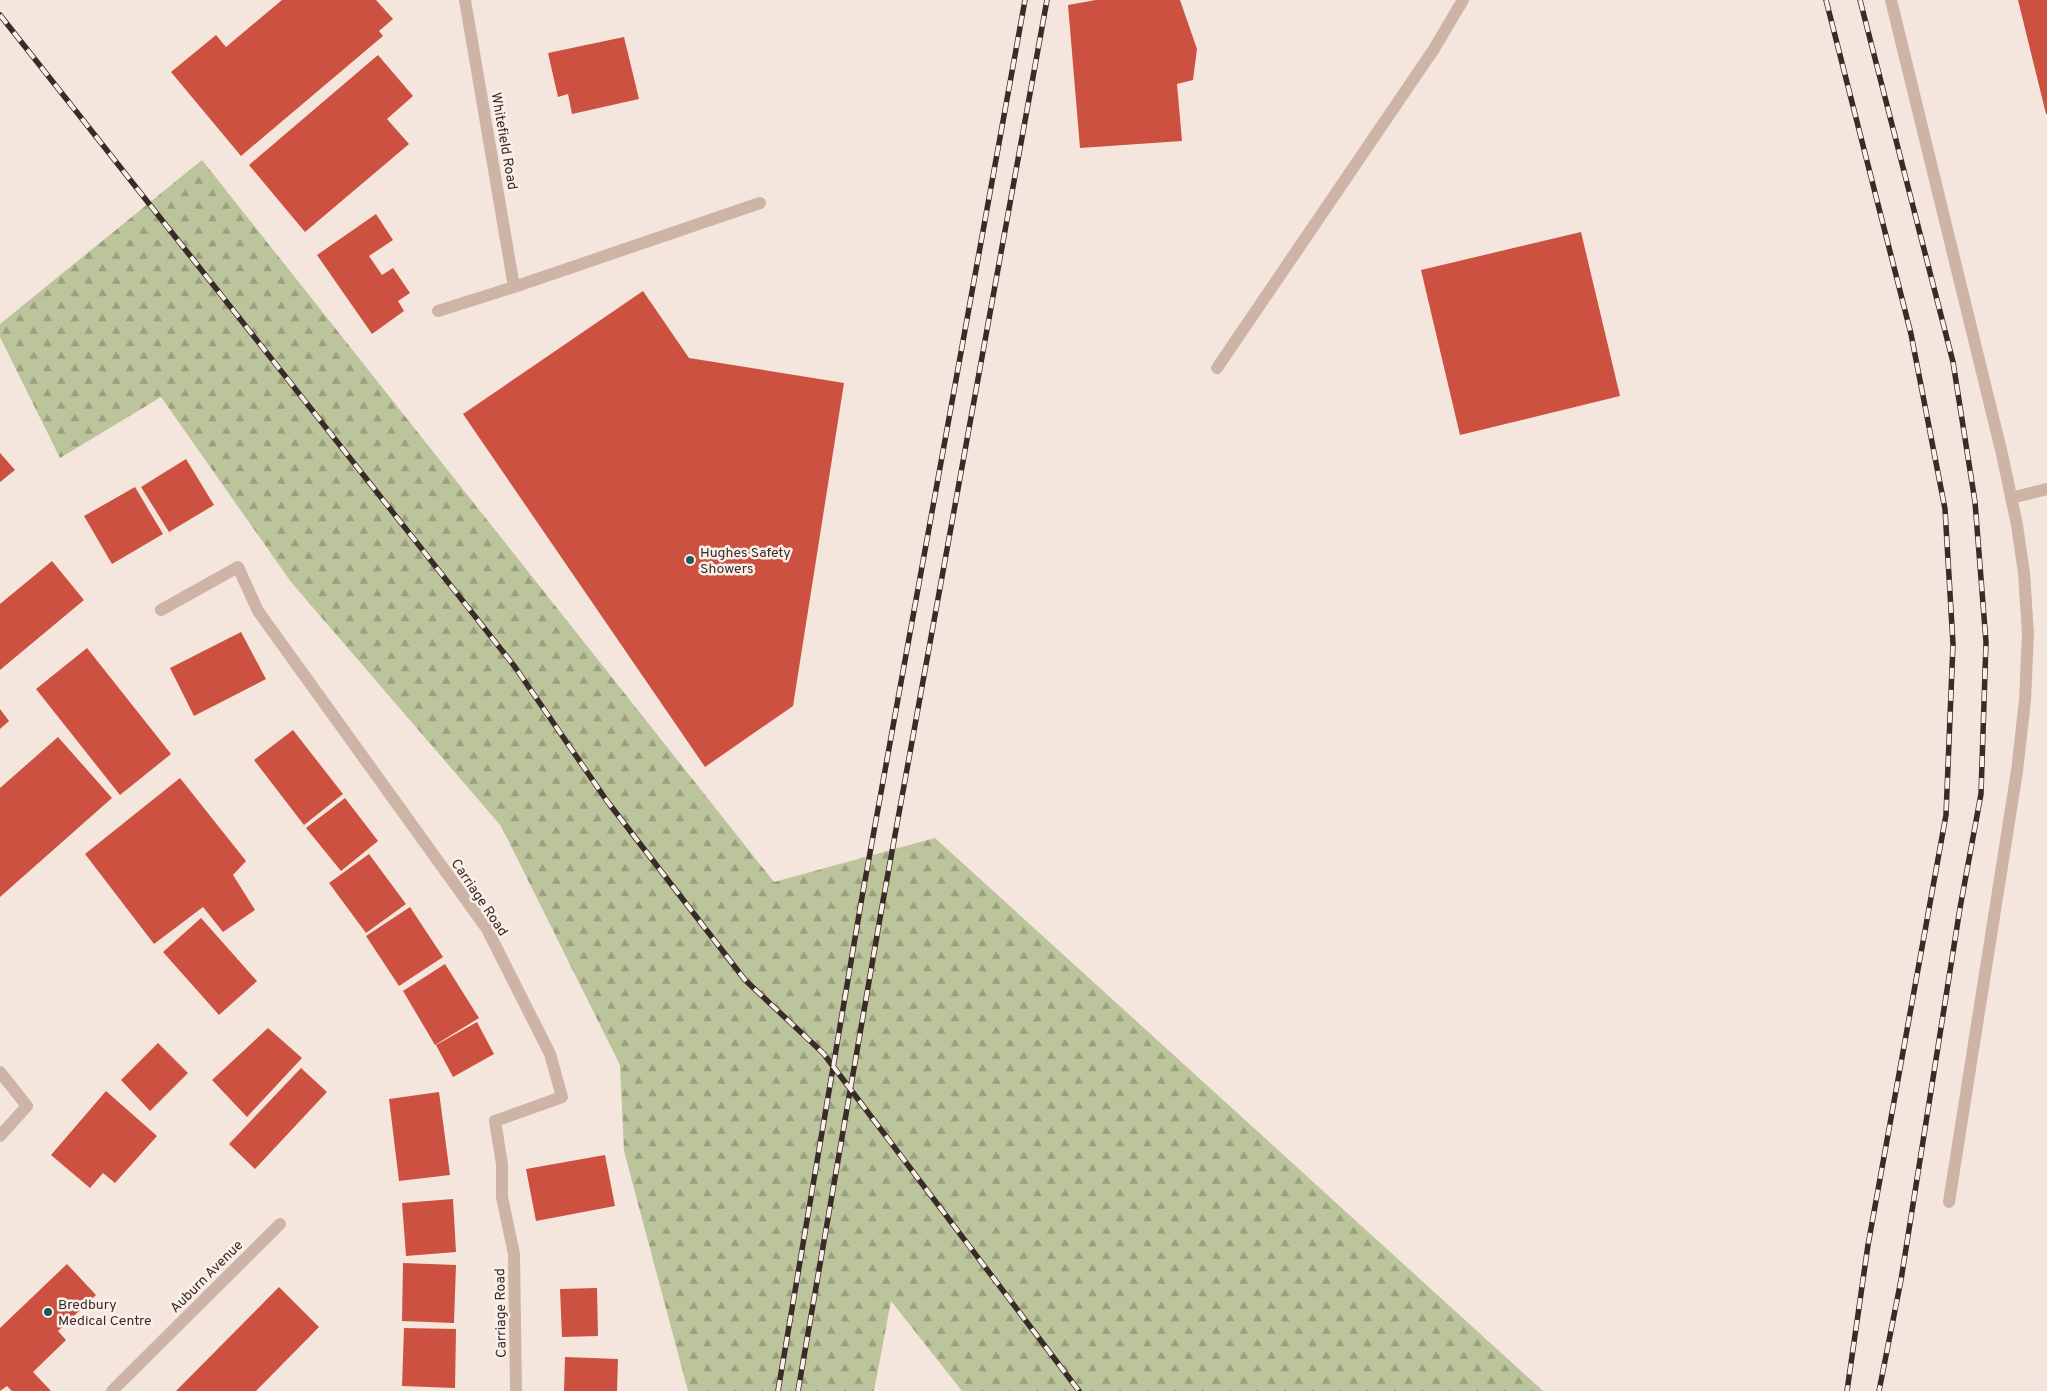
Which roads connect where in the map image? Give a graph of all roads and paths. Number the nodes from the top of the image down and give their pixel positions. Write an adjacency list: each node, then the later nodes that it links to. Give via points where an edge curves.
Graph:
1 (465, 0): 5 (street, Whitefield Road)
2 (1463, 0): 7 (street, via 1429,57)
3 (1891, 0): 9 (street)
4 (760, 203): 5 (street)
5 (514, 287): 6 (street)
6 (438, 311)
7 (1217, 368)
8 (2047, 489): 9 (street)
9 (2011, 498): 13 (street, via 2024,573 2028,634 2025,700 2018,771)
10 (161, 610): 16 (street, Carriage Road, via 238,567 258,611 487,929 550,1054 562,1097 495,1121 502,1164 502,1197 514,1254)
11 (0, 1072): 12 (street, via 27,1106)
12 (0, 1136)
13 (1949, 1202)
14 (280, 1224): 15 (street, Auburn Avenue)
15 (112, 1391)
16 (516, 1391)

